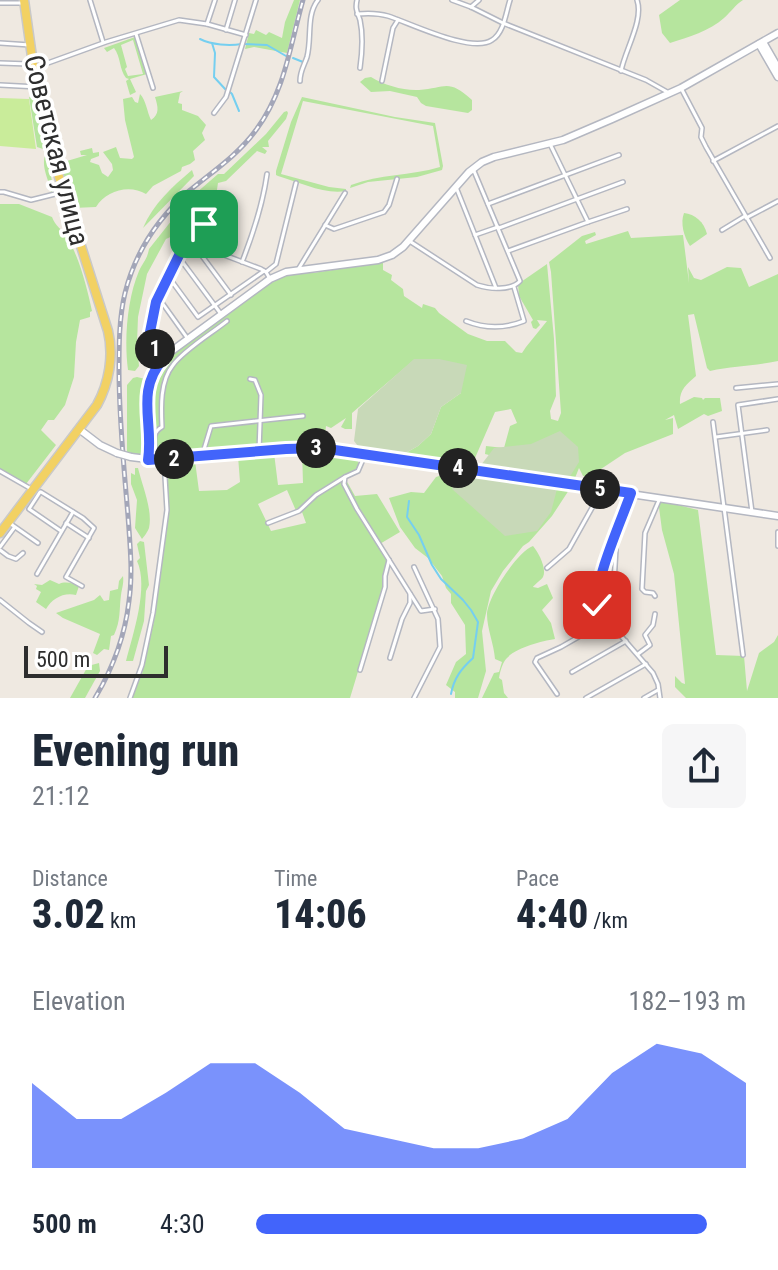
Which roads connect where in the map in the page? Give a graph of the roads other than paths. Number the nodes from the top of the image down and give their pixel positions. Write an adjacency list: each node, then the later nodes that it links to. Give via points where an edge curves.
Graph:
1 (90, 0): 23 (street)
2 (215, 0): 17 (street)
3 (235, 0): 18 (street)
4 (256, 0): 21 (street)
5 (318, 0): 32 (street)
6 (357, 0): 14 (street)
7 (452, 0): 13 (street)
8 (479, 0): 13 (street)
9 (510, 0): 16 (street)
10 (637, 0): 30 (street, via 638,17)
11 (24, 2): 12 (street); 25 (main road, Советская улица)
12 (0, 3)
13 (471, 7): 16 (street)
14 (357, 14): 15 (street); 28 (street)
15 (398, 20): 16 (street, via 481,43 495,38); 33 (street)
16 (503, 23): 30 (street)
17 (207, 24): 18 (street); 19 (street, via 179,20)
18 (226, 30): 21 (street)
19 (136, 33): 23 (street); 36 (street)
20 (778, 33): 24 (street)
21 (246, 35): 39 (street, via 226,97)
22 (0, 43): 25 (street)
23 (104, 43): 27 (street)
24 (761, 43): 29 (street); 31 (street); 37 (street)
25 (30, 45): 27 (main road, Советская улица)
26 (0, 63): 27 (street)
27 (34, 66): 35 (main road, Советская улица)
28 (360, 68)
29 (778, 68)
30 (621, 71): 38 (street)
31 (778, 77)
32 (300, 81)
33 (382, 81)
34 (0, 85): 35 (street)
35 (38, 87): 52 (main road, Советская улица)
36 (153, 88)
37 (681, 88): 38 (street); 43 (street)
38 (669, 93): 41 (street)
39 (214, 113)
40 (778, 126): 43 (street)
41 (550, 144): 44 (street, via 487,159); 46 (street)
42 (619, 155): 46 (street)
43 (713, 161): 58 (street)
44 (473, 168): 50 (street); 56 (street)
45 (267, 174): 71 (street)
46 (565, 176): 54 (street); 56 (street)
47 (397, 179): 61 (street, via 384,212 334,229)
48 (623, 182): 54 (street)
49 (296, 183): 73 (street, via 276,264)
50 (456, 187): 64 (street); 66 (street)
51 (0, 192): 52 (street, via 31,200)
52 (63, 192): 92 (main road, Советская улица, via 109,339 104,392)
53 (345, 193): 61 (street)
54 (578, 199): 59 (street); 62 (street)
55 (778, 201): 58 (street)
56 (488, 204): 62 (street)
57 (627, 209): 59 (street)
58 (746, 217): 63 (street); 70 (street)
59 (588, 222): 68 (street)
60 (204, 224): 65 (street); 67 (street); 67 (street, via 224,209)
61 (325, 225): 72 (street)
62 (498, 228): 64 (street); 68 (street)
63 (722, 230)
64 (475, 235): 76 (street)
65 (188, 237): 69 (street); 77 (street)
66 (409, 241): 72 (street, via 386,258); 76 (street, via 474,284)
67 (221, 247): 71 (street, via 219,253)
68 (508, 251): 75 (street, via 520,281)
69 (178, 256): 74 (street); 79 (street)
70 (770, 258)
71 (242, 262): 73 (street)
72 (299, 271): 73 (street)
73 (267, 274): 77 (street); 80 (street)
74 (168, 276): 78 (street); 79 (street, via 198,317)
75 (514, 287): 76 (street); 82 (street, via 524,321 491,328)
76 (496, 288)
77 (231, 295): 79 (street)
78 (158, 297): 83 (street); 84 (street, via 149,334)
79 (215, 306): 80 (street)
80 (221, 315): 83 (street)
81 (227, 321): 98 (street, via 170,368 162,427 154,434 155,452)
82 (466, 321)
83 (188, 339): 84 (street)
84 (163, 359): 98 (street, via 148,392)
85 (250, 379): 90 (street, via 261,395)
86 (778, 384): 87 (street)
87 (736, 388)
88 (778, 399): 94 (street, via 738,405)
89 (303, 416): 90 (street)
90 (259, 421): 96 (street); 99 (street, via 211,426)
91 (713, 422): 95 (street)
92 (79, 429): 98 (street, bridge, via 117,453); 104 (main road, Советская улица)
93 (767, 430): 94 (street)
94 (742, 434): 95 (street); 109 (street)
95 (716, 437): 107 (street)
96 (259, 451): 97 (street, via 321,448); 99 (street)
97 (365, 455): 102 (street, via 358,471); 103 (street)
98 (149, 456): 100 (street)
99 (202, 456): 100 (street)
100 (164, 460): 145 (street, via 167,510 153,613)
101 (0, 471): 104 (street)
102 (345, 477): 112 (street, via 299,511); 123 (street, via 351,499)
103 (603, 489): 105 (street); 125 (street, via 569,549)
104 (36, 490): 108 (street); 113 (main road, Советская улица); 114 (street, via 29,509)
105 (631, 493): 106 (street); 118 (street)
106 (660, 498): 107 (street); 129 (street, via 644,540 642,589)
107 (725, 508): 109 (street); 138 (street)
108 (73, 512): 111 (street); 117 (street, via 94,528)
109 (752, 512): 110 (street)
110 (778, 516)
111 (66, 523): 114 (street); 117 (street)
112 (268, 523)
113 (12, 525): 116 (main road, Советская улица); 119 (street); 121 (street)
114 (61, 531): 126 (street)
115 (778, 532): 120 (street)
116 (0, 533)
117 (89, 538): 127 (street, via 66,577)
118 (613, 542): 133 (street, via 613,600); 134 (street, via 597,592 599,610)
119 (38, 543)
120 (778, 546)
121 (0, 548): 122 (street, via 16,559)
122 (23, 553)
123 (389, 560): 128 (street); 141 (street)
124 (414, 567): 131 (street)
125 (547, 568)
126 (37, 574)
127 (82, 586)
128 (410, 593): 131 (street, via 421,611); 139 (street)
129 (655, 596)
130 (0, 600): 135 (street)
131 (435, 609): 146 (street, via 440,647)
132 (655, 614): 137 (street, via 645,635 649,646)
133 (624, 615)
134 (608, 620): 136 (street); 144 (street, via 535,660)
135 (42, 632)
136 (626, 641): 137 (street); 142 (street)
137 (638, 654): 140 (street)
138 (743, 655)
139 (390, 658)
140 (646, 664): 143 (street); 147 (street)
141 (360, 670)
142 (572, 672)
143 (659, 690): 148 (street); 149 (street)
144 (557, 694)
145 (130, 698)
146 (414, 698)
147 (586, 698)
148 (644, 698)
149 (660, 698)

